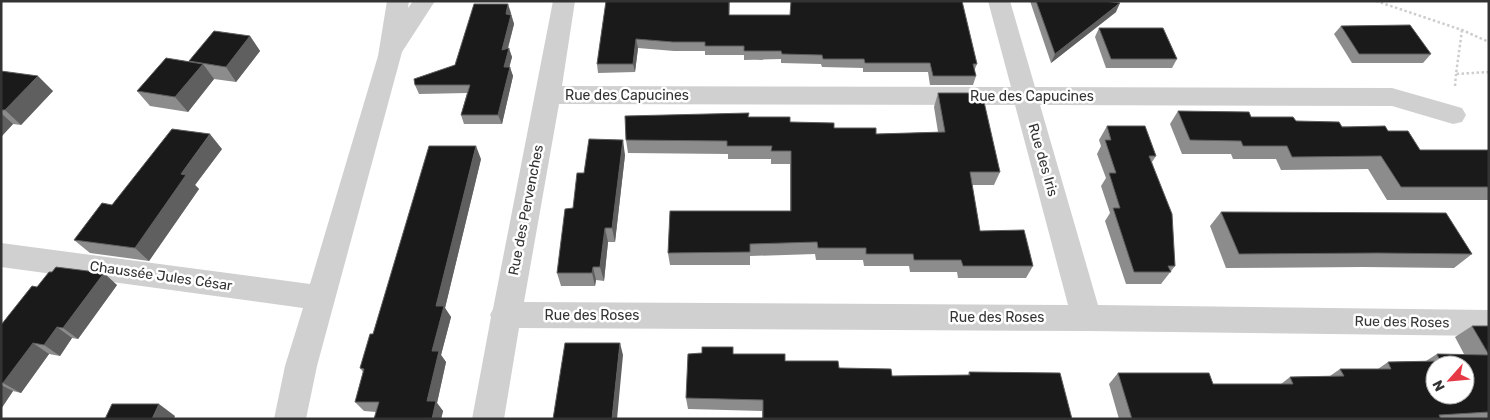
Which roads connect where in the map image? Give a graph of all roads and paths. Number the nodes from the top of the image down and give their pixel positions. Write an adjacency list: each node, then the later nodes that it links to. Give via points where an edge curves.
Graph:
1 (398, 1): 8 (street)
2 (424, 1): 8 (street)
3 (564, 1): 10 (street, Rue des Pervenches)
4 (999, 1): 11 (street, Rue des Iris)
5 (1376, 1): 6 (path)
6 (1462, 30): 7 (path); 9 (path, via 1456,74)
7 (1489, 42)
8 (390, 56): 14 (street)
9 (1489, 72)
10 (549, 95): 11 (street, Rue des Capucines); 15 (street, Rue des Pervenches)
11 (1025, 96): 12 (street, Rue des Capucines, via 1392,97); 16 (street, Rue des Iris)
12 (1453, 115)
13 (1, 255): 14 (street, Chaussée Jules César)
14 (320, 298): 18 (street)
15 (506, 315): 16 (street, Rue des Roses); 21 (street, Rue des Pervenches)
16 (1087, 318): 17 (street, Rue des Roses)
17 (1489, 323)
18 (300, 366): 19 (street); 20 (street)
19 (274, 419)
20 (290, 419)
21 (488, 419)

